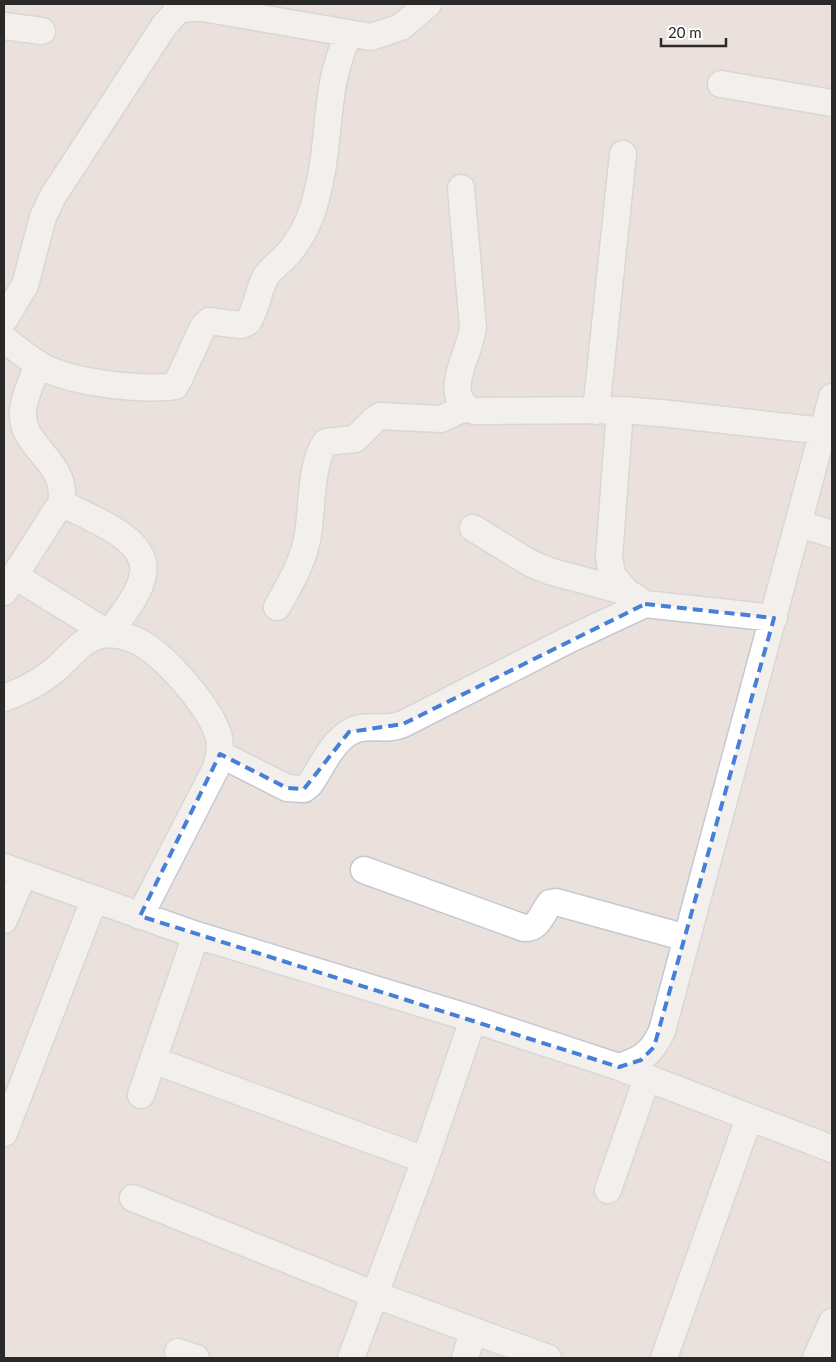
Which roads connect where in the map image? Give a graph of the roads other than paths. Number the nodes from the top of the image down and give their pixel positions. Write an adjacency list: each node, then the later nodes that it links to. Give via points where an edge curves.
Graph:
1 (428, 4): 4 (street, via 401,27 387,33 370,37)
2 (4, 26): 3 (street)
3 (42, 32)
4 (349, 34): 9 (street, via 197,7 178,10 170,16 53,196 25,285); 11 (street, via 332,80 324,167 308,221 295,244 267,275 248,322 241,325 209,321 203,327 175,386 158,388 106,383 62,374)
5 (721, 84): 6 (street)
6 (832, 103)
7 (623, 154): 14 (street)
8 (461, 188): 13 (street, via 473,326 470,348 458,372 460,400)
9 (4, 320)
10 (4, 339): 11 (street)
11 (38, 364): 16 (street, via 22,412 31,438 56,469 64,491)
12 (832, 397): 15 (street)
13 (465, 408): 14 (street, via 474,411); 22 (street, via 441,419 380,416 355,439 326,442 318,457 307,540 298,568)
14 (608, 411): 15 (street, via 661,413); 21 (street, via 609,557 612,575)
15 (823, 432): 17 (street)
16 (61, 503): 20 (street); 24 (street, via 127,538 139,550 144,561 144,575 138,588)
17 (800, 524): 19 (street); 23 (street)
18 (474, 528): 21 (street, via 530,563)
19 (832, 534)
20 (9, 584): 24 (street)
21 (636, 598): 23 (street); 26 (street, via 568,640 403,724 394,728 363,727 349,732 341,737 304,790 287,788)
22 (277, 607)
23 (774, 618): 33 (street)
24 (109, 634): 25 (street, via 92,638 44,678); 26 (street, via 139,642 172,669 207,712 219,739)
25 (4, 698)
26 (220, 754): 30 (street, via 209,783)
27 (364, 870): 33 (street, via 524,928 536,925 550,903 556,902)
28 (14, 871): 29 (street); 31 (street)
29 (94, 900): 30 (street); 40 (street)
30 (140, 916): 32 (street)
31 (4, 920)
32 (196, 935): 34 (street); 35 (street)
33 (687, 938): 36 (street, via 662,1031 654,1047 641,1060)
34 (473, 1019): 36 (street); 42 (street)
35 (153, 1060): 38 (street); 42 (street)
36 (620, 1067): 37 (street)
37 (647, 1078): 39 (street); 43 (street)
38 (141, 1095)
39 (749, 1118): 41 (street); 51 (street)
40 (4, 1133)
41 (832, 1149)
42 (425, 1160): 45 (street)
43 (608, 1190)
44 (133, 1198): 45 (street)
45 (373, 1294): 47 (street); 48 (street)
46 (832, 1322): 52 (street)
47 (473, 1332): 49 (street); 50 (street)
48 (351, 1358)
49 (465, 1358)
50 (548, 1358)
51 (664, 1358)
52 (816, 1358)

